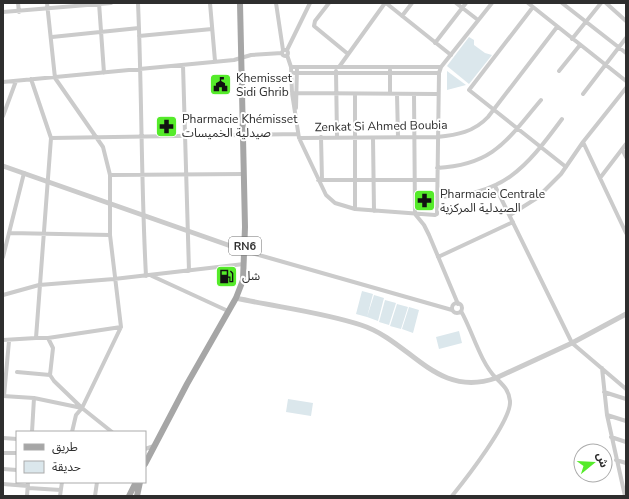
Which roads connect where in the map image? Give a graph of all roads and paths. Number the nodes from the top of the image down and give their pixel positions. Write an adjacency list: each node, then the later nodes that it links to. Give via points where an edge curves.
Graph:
1 (18, 3): 24 (street)
2 (47, 3): 22 (street)
3 (111, 3): 19 (street)
4 (138, 3): 30 (street)
5 (210, 3): 31 (street)
6 (240, 3): 44 (main road, RN6)
7 (276, 3): 40 (street)
8 (310, 3): 40 (street)
9 (329, 3): 42 (street, via 314,26)
10 (385, 3): 25 (street); 42 (street)
11 (412, 3): 25 (street)
12 (456, 3): 21 (street)
13 (466, 3): 21 (street)
14 (492, 3): 26 (street)
15 (528, 3): 20 (street)
16 (562, 3): 27 (street)
17 (601, 3): 27 (street)
18 (606, 3): 28 (street)
19 (99, 4): 22 (street); 32 (street)
20 (533, 7): 29 (street); 78 (street, via 469,88)
21 (462, 8): 26 (street); 37 (street)
22 (48, 9): 24 (street); 34 (street)
23 (3, 12): 24 (street)
24 (19, 12)
25 (402, 16): 37 (street)
26 (478, 20): 43 (street)
27 (586, 21): 35 (street); 39 (street)
28 (626, 21)
29 (557, 27): 35 (street); 78 (street, Zenkat Si Ahmed Boubia)
30 (139, 28): 32 (street); 33 (street)
31 (212, 29): 33 (street); 45 (street)
32 (102, 32): 34 (street); 55 (street)
33 (139, 36): 53 (street)
34 (52, 37): 61 (street)
35 (572, 38): 38 (street)
36 (626, 38): 39 (street)
37 (435, 43): 43 (street)
38 (580, 45): 46 (street); 54 (street)
39 (618, 47): 41 (street); 46 (street)
40 (284, 51): 44 (street); 48 (street, via 283,55 288,55)
41 (626, 53)
42 (348, 54): 50 (street)
43 (451, 54): 52 (street)
44 (240, 58): 45 (street); 83 (main road, RN6)
45 (215, 61): 47 (street)
46 (606, 64): 64 (street); 76 (street)
47 (183, 65): 53 (street); 85 (street)
48 (291, 67): 49 (street); 56 (street)
49 (297, 67): 50 (street); 57 (street)
50 (338, 67): 51 (street); 58 (street)
51 (390, 67): 52 (street); 59 (street)
52 (441, 67): 60 (street)
53 (140, 69): 55 (street); 84 (street)
54 (559, 71)
55 (104, 73): 61 (street)
56 (291, 73): 57 (street); 67 (street)
57 (297, 73): 58 (street); 68 (street)
58 (336, 73): 59 (street); 70 (street)
59 (390, 73): 60 (street); 72 (street)
60 (438, 73): 75 (street)
61 (55, 78): 62 (street); 94 (street)
62 (31, 79): 63 (street); 93 (street)
63 (16, 81): 65 (street); 80 (street)
64 (626, 81)
65 (3, 82)
66 (626, 88): 69 (street)
67 (292, 93): 68 (street); 79 (street)
68 (297, 93): 70 (street); 79 (street)
69 (625, 93): 96 (street)
70 (336, 94): 71 (street); 87 (street)
71 (355, 94): 72 (street); 89 (street)
72 (390, 94): 73 (street)
73 (398, 94): 74 (street); 90 (street)
74 (414, 94): 75 (street); 91 (street)
75 (437, 94): 92 (street)
76 (583, 94)
77 (541, 100): 82 (street)
78 (493, 109): 82 (street); 92 (street, Zenkat Si Ahmed Boubia, via 480,125 453,136)
79 (296, 114): 86 (street)
80 (3, 116)
81 (562, 119): 98 (street)
82 (518, 127): 98 (street); 103 (street, via 495,151 472,163)
83 (243, 134): 85 (street, Zenkat Si Ahmed Boubia); 86 (street, Zenkat Si Ahmed Boubia); 106 (main road, RN6)
84 (142, 136): 85 (street, Zenkat Si Ahmed Boubia); 94 (street, Zenkat Si Ahmed Boubia); 108 (street)
85 (186, 136): 105 (street)
86 (298, 136): 88 (street, Zenkat Si Ahmed Boubia); 110 (street)
87 (337, 136): 88 (street, Zenkat Si Ahmed Boubia); 89 (street, Zenkat Si Ahmed Boubia)
88 (321, 137): 110 (street)
89 (355, 137): 95 (street, Zenkat Si Ahmed Boubia); 111 (street)
90 (398, 137): 91 (street, Zenkat Si Ahmed Boubia); 95 (street, Zenkat Si Ahmed Boubia)
91 (414, 137): 92 (street, Zenkat Si Ahmed Boubia); 113 (street)
92 (437, 137): 103 (street)
93 (51, 138): 94 (street, Zenkat Si Ahmed Boubia); 115 (street)
94 (96, 138): 107 (street, via 103,147)
95 (373, 138): 112 (street)
96 (583, 142): 102 (street); 109 (street)
97 (626, 144): 99 (street)
98 (542, 146): 102 (street); 116 (street, via 516,173)
99 (622, 149): 100 (street); 109 (street)
100 (626, 157)
101 (3, 166): 104 (street)
102 (566, 167): 123 (street, via 543,193)
103 (437, 168): 114 (street)
104 (24, 173): 115 (street); 126 (street)
105 (186, 174): 106 (street); 108 (street); 125 (street)
106 (244, 174): 130 (main road, RN6)
107 (110, 175): 108 (street); 118 (street)
108 (143, 175): 122 (street)
109 (600, 178): 127 (street)
110 (320, 180): 111 (street); 119 (street, via 330,199 341,206)
111 (355, 180): 112 (street); 119 (street)
112 (372, 180): 113 (street); 120 (street)
113 (415, 180): 114 (street); 121 (street)
114 (437, 180): 117 (street)
115 (47, 182): 118 (street); 128 (street)
116 (496, 186): 117 (street, via 477,193); 123 (street)
117 (437, 196): 121 (street, via 436,215)
118 (111, 205): 122 (street); 129 (street)
119 (355, 209): 120 (street)
120 (374, 211): 121 (street)
121 (415, 214): 132 (street, via 424,225)
122 (142, 215): 125 (street); 136 (street)
123 (510, 215): 124 (street)
124 (513, 222): 132 (street); 151 (street)
125 (188, 231): 130 (street); 134 (street)
126 (9, 233): 128 (street); 131 (street)
127 (626, 233)
128 (43, 235): 129 (street); 138 (street)
129 (110, 236): 137 (street)
130 (245, 251): 133 (main road, RN6); 142 (street)
131 (3, 257)
132 (438, 257): 141 (street)
133 (244, 264): 134 (street); 140 (main road, RN6)
134 (189, 271): 135 (street)
135 (151, 275): 136 (street); 144 (street)
136 (146, 276): 137 (street)
137 (114, 279): 138 (street); 146 (street)
138 (39, 285): 139 (street); 147 (street)
139 (3, 295)
140 (236, 298): 144 (main road, RN6); 155 (street, via 362,325 387,338 446,379 467,384)
141 (458, 304): 142 (street, via 453,305); 143 (street)
142 (452, 310): 143 (street, via 456,313)
143 (461, 310): 155 (street, via 485,362)
144 (228, 311): 171 (main road, RN6)
145 (626, 314): 151 (street)
146 (121, 327): 148 (street); 161 (street)
147 (36, 338): 148 (street); 150 (street)
148 (48, 338): 154 (street, via 53,350)
149 (3, 340): 150 (street)
150 (9, 341): 158 (street)
151 (572, 343): 152 (street); 155 (street)
152 (602, 368): 156 (street); 157 (street)
153 (17, 372): 154 (street)
154 (50, 374): 161 (street)
155 (496, 378): 193 (street, via 509,392 511,403 502,424 479,462)
156 (626, 389)
157 (604, 392): 160 (street); 162 (street)
158 (3, 396): 159 (street)
159 (34, 398): 161 (street); 165 (street)
160 (626, 399)
161 (82, 408): 164 (street); 166 (street, via 76,416)
162 (607, 415): 163 (street); 167 (street)
163 (626, 421)
164 (106, 430)
165 (32, 431)
166 (72, 431)
167 (612, 437): 170 (street); 175 (street)
168 (3, 438): 169 (street)
169 (16, 439)
170 (626, 442)
171 (155, 446): 172 (street); 176 (main road, RN6)
172 (146, 449)
173 (3, 453): 174 (street)
174 (16, 454)
175 (616, 460): 177 (street); 184 (street)
176 (146, 462)
177 (626, 463)
178 (3, 469): 179 (street)
179 (16, 470)
180 (62, 483): 187 (street)
181 (97, 483): 190 (street)
182 (136, 483): 191 (main road)
183 (140, 483): 192 (main road)
184 (624, 483): 194 (street)
185 (3, 484): 186 (street)
186 (28, 485): 187 (street); 188 (street)
187 (61, 490): 189 (street)
188 (27, 496)
189 (60, 496)
190 (95, 496)
191 (129, 496)
192 (137, 496)
193 (452, 496)
194 (625, 496)

